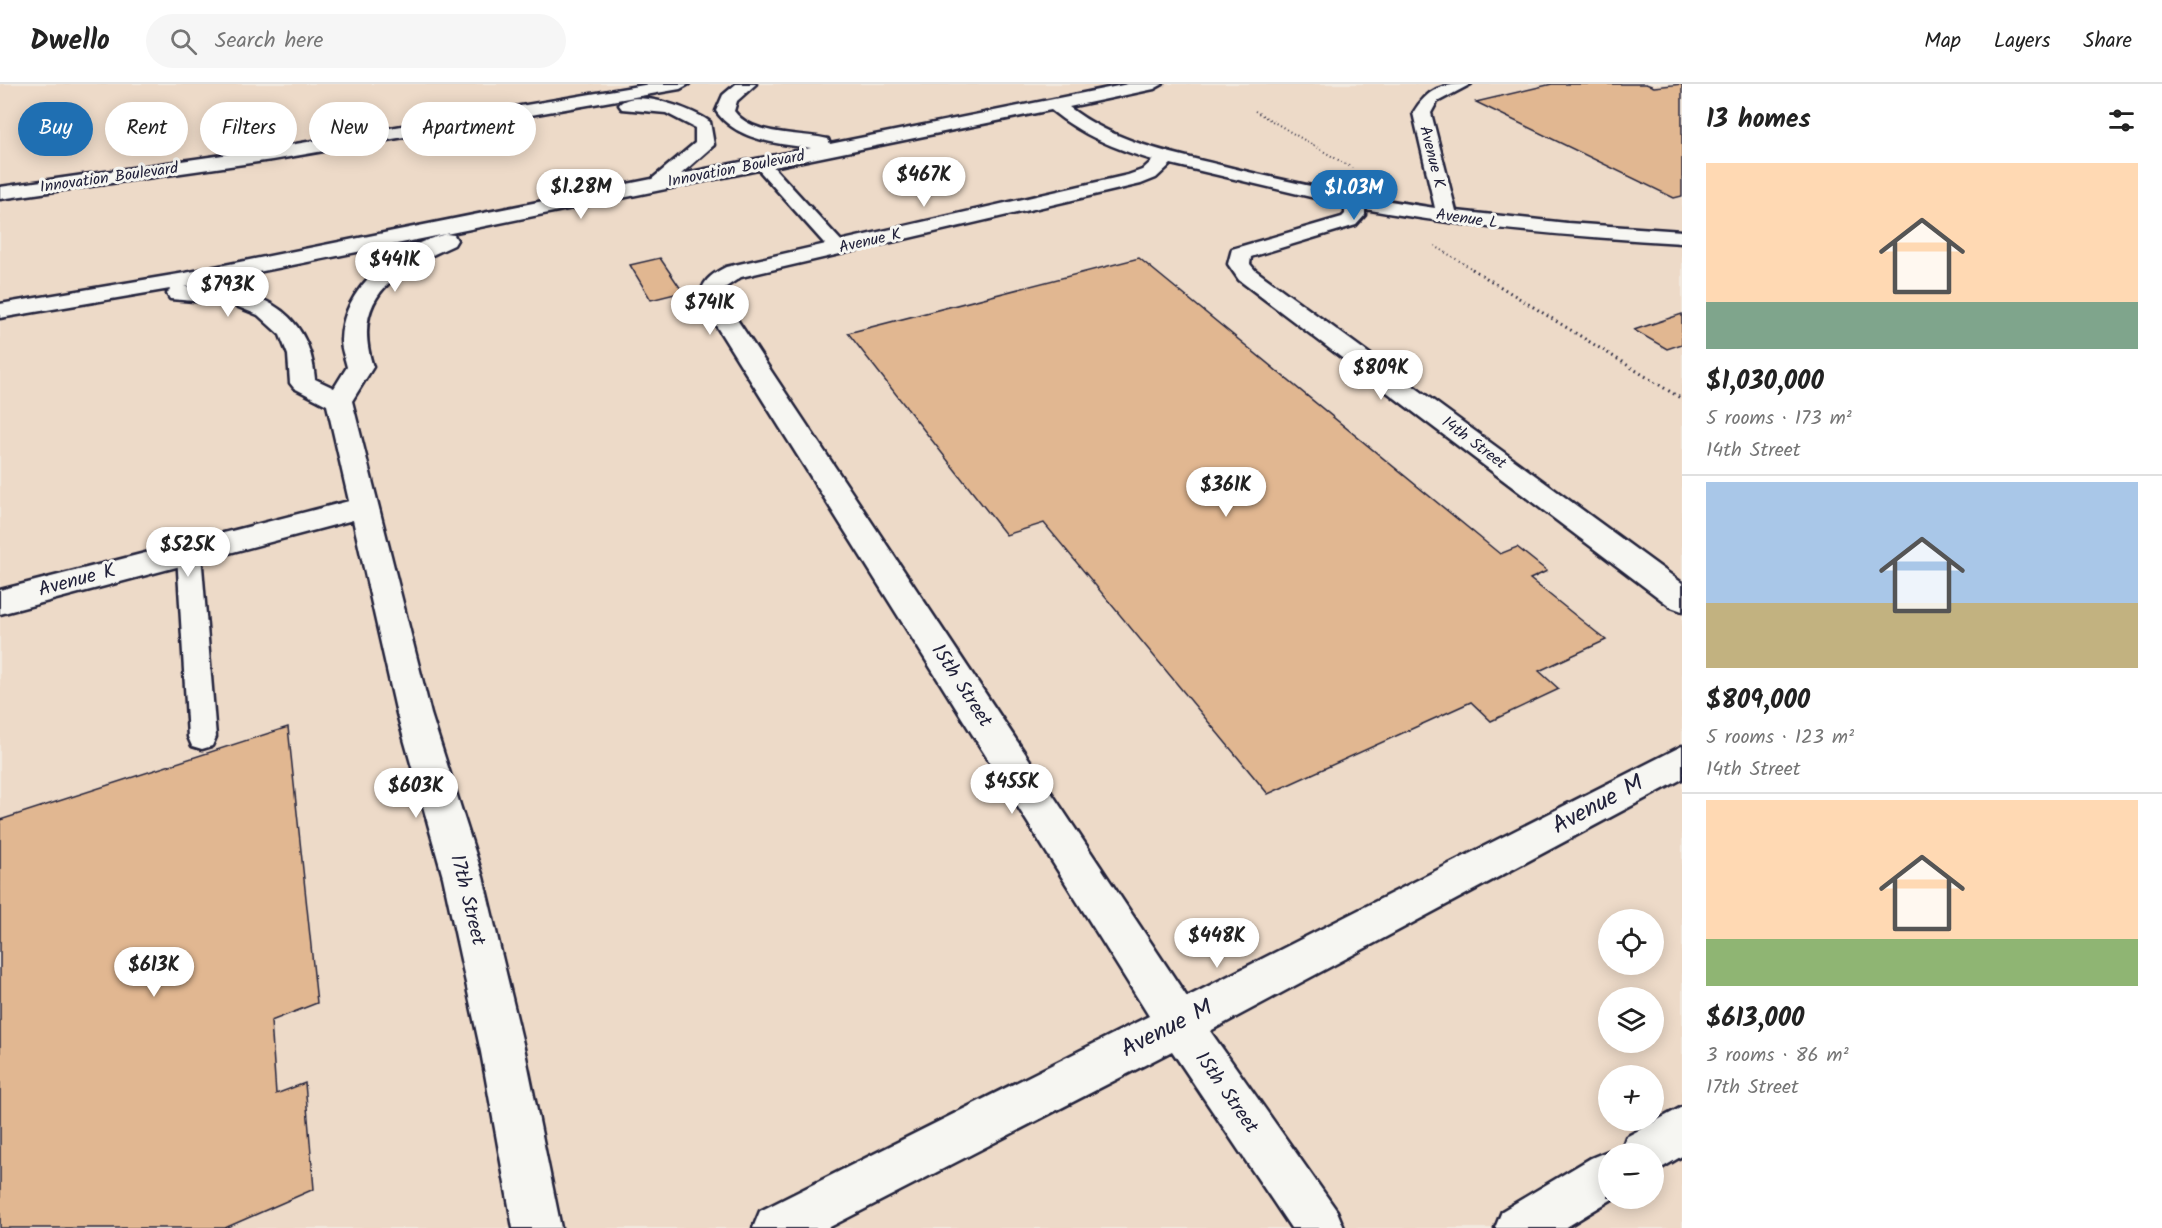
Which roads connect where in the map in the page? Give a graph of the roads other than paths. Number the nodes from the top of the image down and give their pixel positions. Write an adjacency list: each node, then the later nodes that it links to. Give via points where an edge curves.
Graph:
1 (680, 84): 5 (street, Innovation Boulevard)
2 (747, 84): 7 (street, via 726,101 725,111 730,120 741,127 785,139)
3 (1154, 84): 6 (street, Innovation Boulevard)
4 (1462, 84): 14 (street, Avenue K, via 1430,99 1422,112)
5 (579, 101): 10 (street, via 665,107 704,126 705,145); 11 (street, Innovation Boulevard, via 272,154)
6 (1054, 104): 7 (street, Innovation Boulevard); 8 (street, Avenue L, via 1084,126)
7 (859, 144): 9 (street, Innovation Boulevard)
8 (1167, 157): 12 (street, Avenue L); 16 (street, Avenue K, via 1149,174 1134,180)
9 (762, 164): 10 (street, Innovation Boulevard); 16 (lane)
10 (654, 185): 13 (street, Innovation Boulevard)
11 (0, 193)
12 (1355, 202): 14 (street, Avenue L); 23 (street, 14th Street, via 1355,215 1348,221 1249,250 1240,255 1239,264 1247,275)
13 (506, 216): 18 (street, Innovation Boulevard); 20 (street, via 408,257 362,297 353,342 360,367)
14 (1448, 216): 15 (street, Avenue L, via 1582,232)
15 (1682, 237)
16 (838, 248): 17 (street, Avenue K, via 734,272)
17 (712, 288): 27 (street, 15th Street, via 712,300)
18 (69, 300): 19 (street, Innovation Boulevard); 20 (street, via 197,293 238,298 267,309 288,330 299,350 303,383)
19 (0, 311)
20 (339, 401): 21 (street, 17th Street)
21 (363, 507): 22 (street, Avenue K); 31 (street, 17th Street, via 414,714 463,877 503,1052)
22 (189, 554): 24 (street, Avenue K, via 113,570); 25 (lane)
23 (1682, 599)
24 (0, 602)
25 (202, 737)
26 (1682, 761): 27 (street, Avenue M)
27 (1179, 1024): 32 (street, Avenue M); 33 (street, 15th Street)
28 (1682, 1130): 29 (street)
29 (1661, 1143)
30 (1598, 1181): 34 (street)
31 (537, 1228)
32 (777, 1228)
33 (1320, 1228)
34 (1519, 1228)

